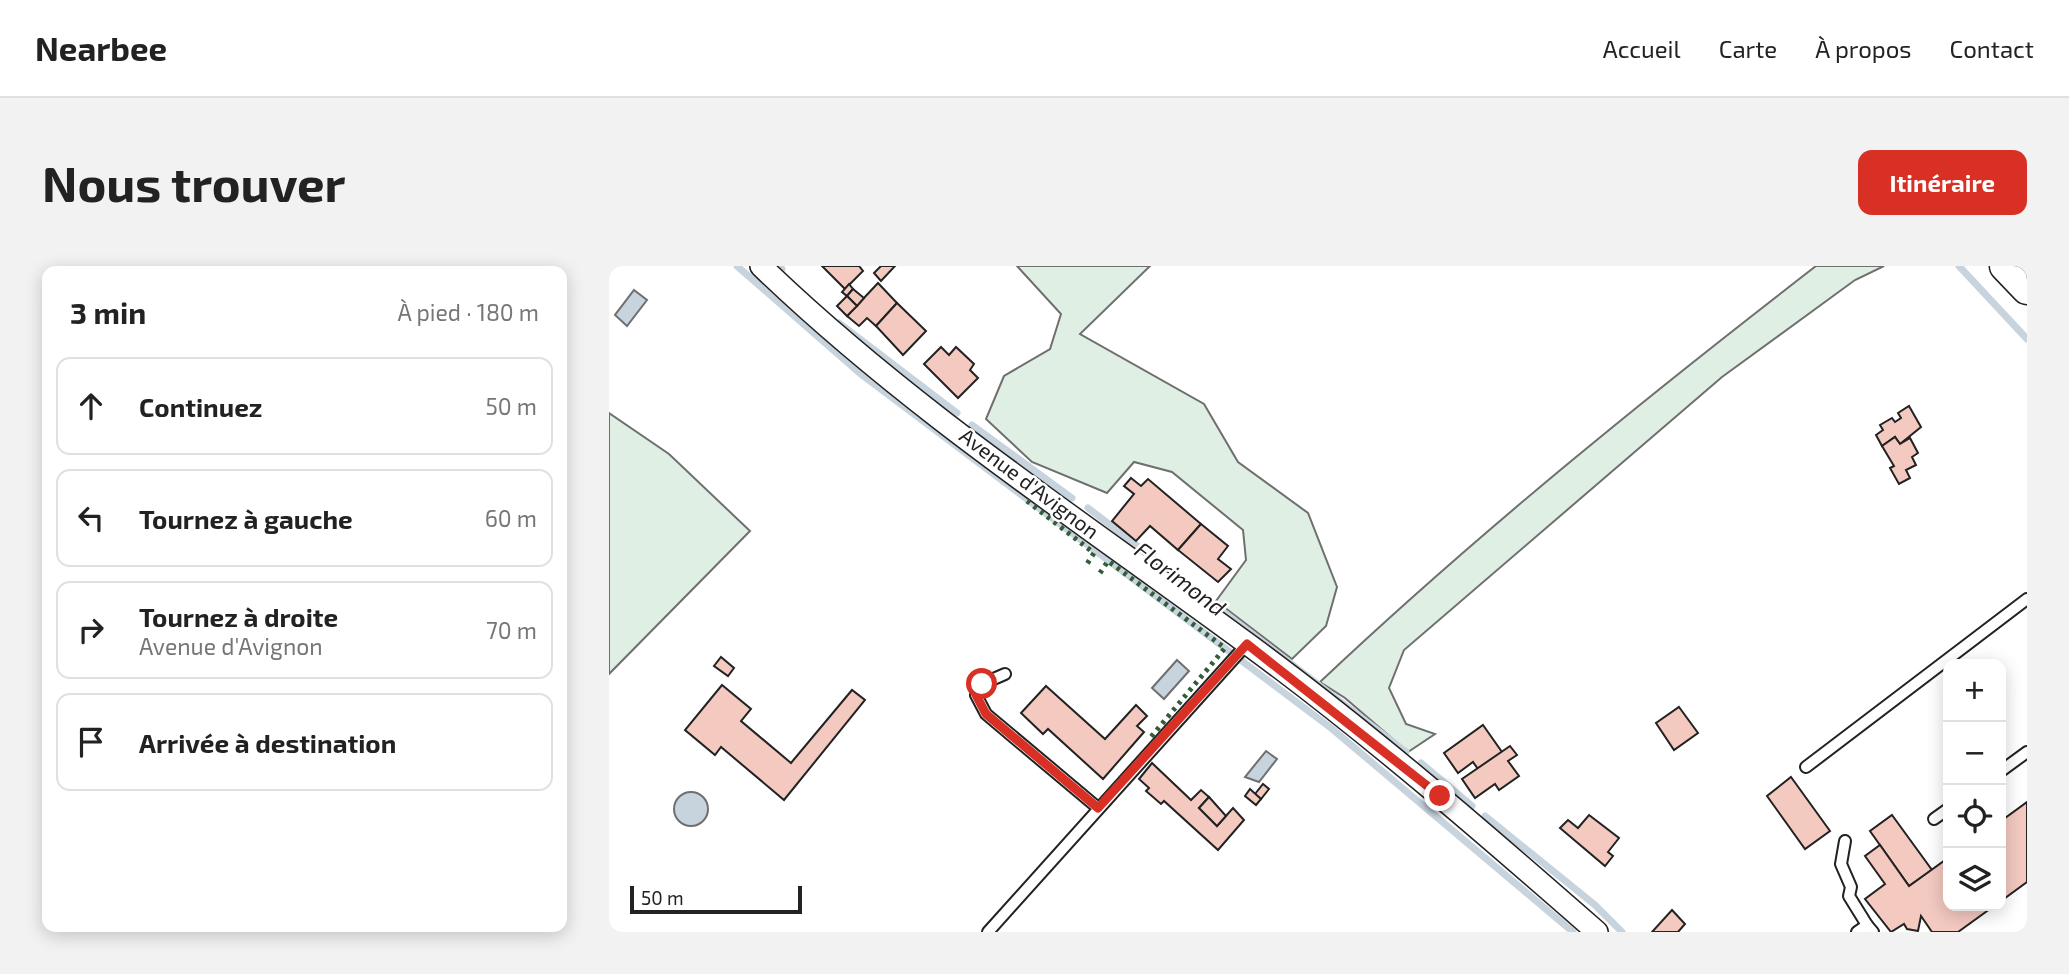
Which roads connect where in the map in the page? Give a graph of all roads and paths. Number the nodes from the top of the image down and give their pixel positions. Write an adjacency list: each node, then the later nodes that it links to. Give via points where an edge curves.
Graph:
1 (761, 266): 5 (street, Avenue d'Avignon, via 821,323 958,431)
2 (2005, 266): 3 (main road)
3 (2027, 289)
4 (2027, 599): 8 (lane)
5 (1247, 644): 10 (lane); 16 (street, Avenue d'Avignon, via 1469,818)
6 (1005, 674): 10 (lane, via 982,684 976,695 986,714)
7 (2027, 752): 9 (lane)
8 (1806, 767)
9 (2006, 767)
10 (1098, 808): 15 (lane)
11 (1943, 813): 12 (lane)
12 (1934, 819)
13 (1845, 841): 14 (lane, via 1841,864 1851,887 1849,896)
14 (1870, 928): 17 (lane)
15 (988, 932)
16 (1597, 932)
17 (1857, 932)

